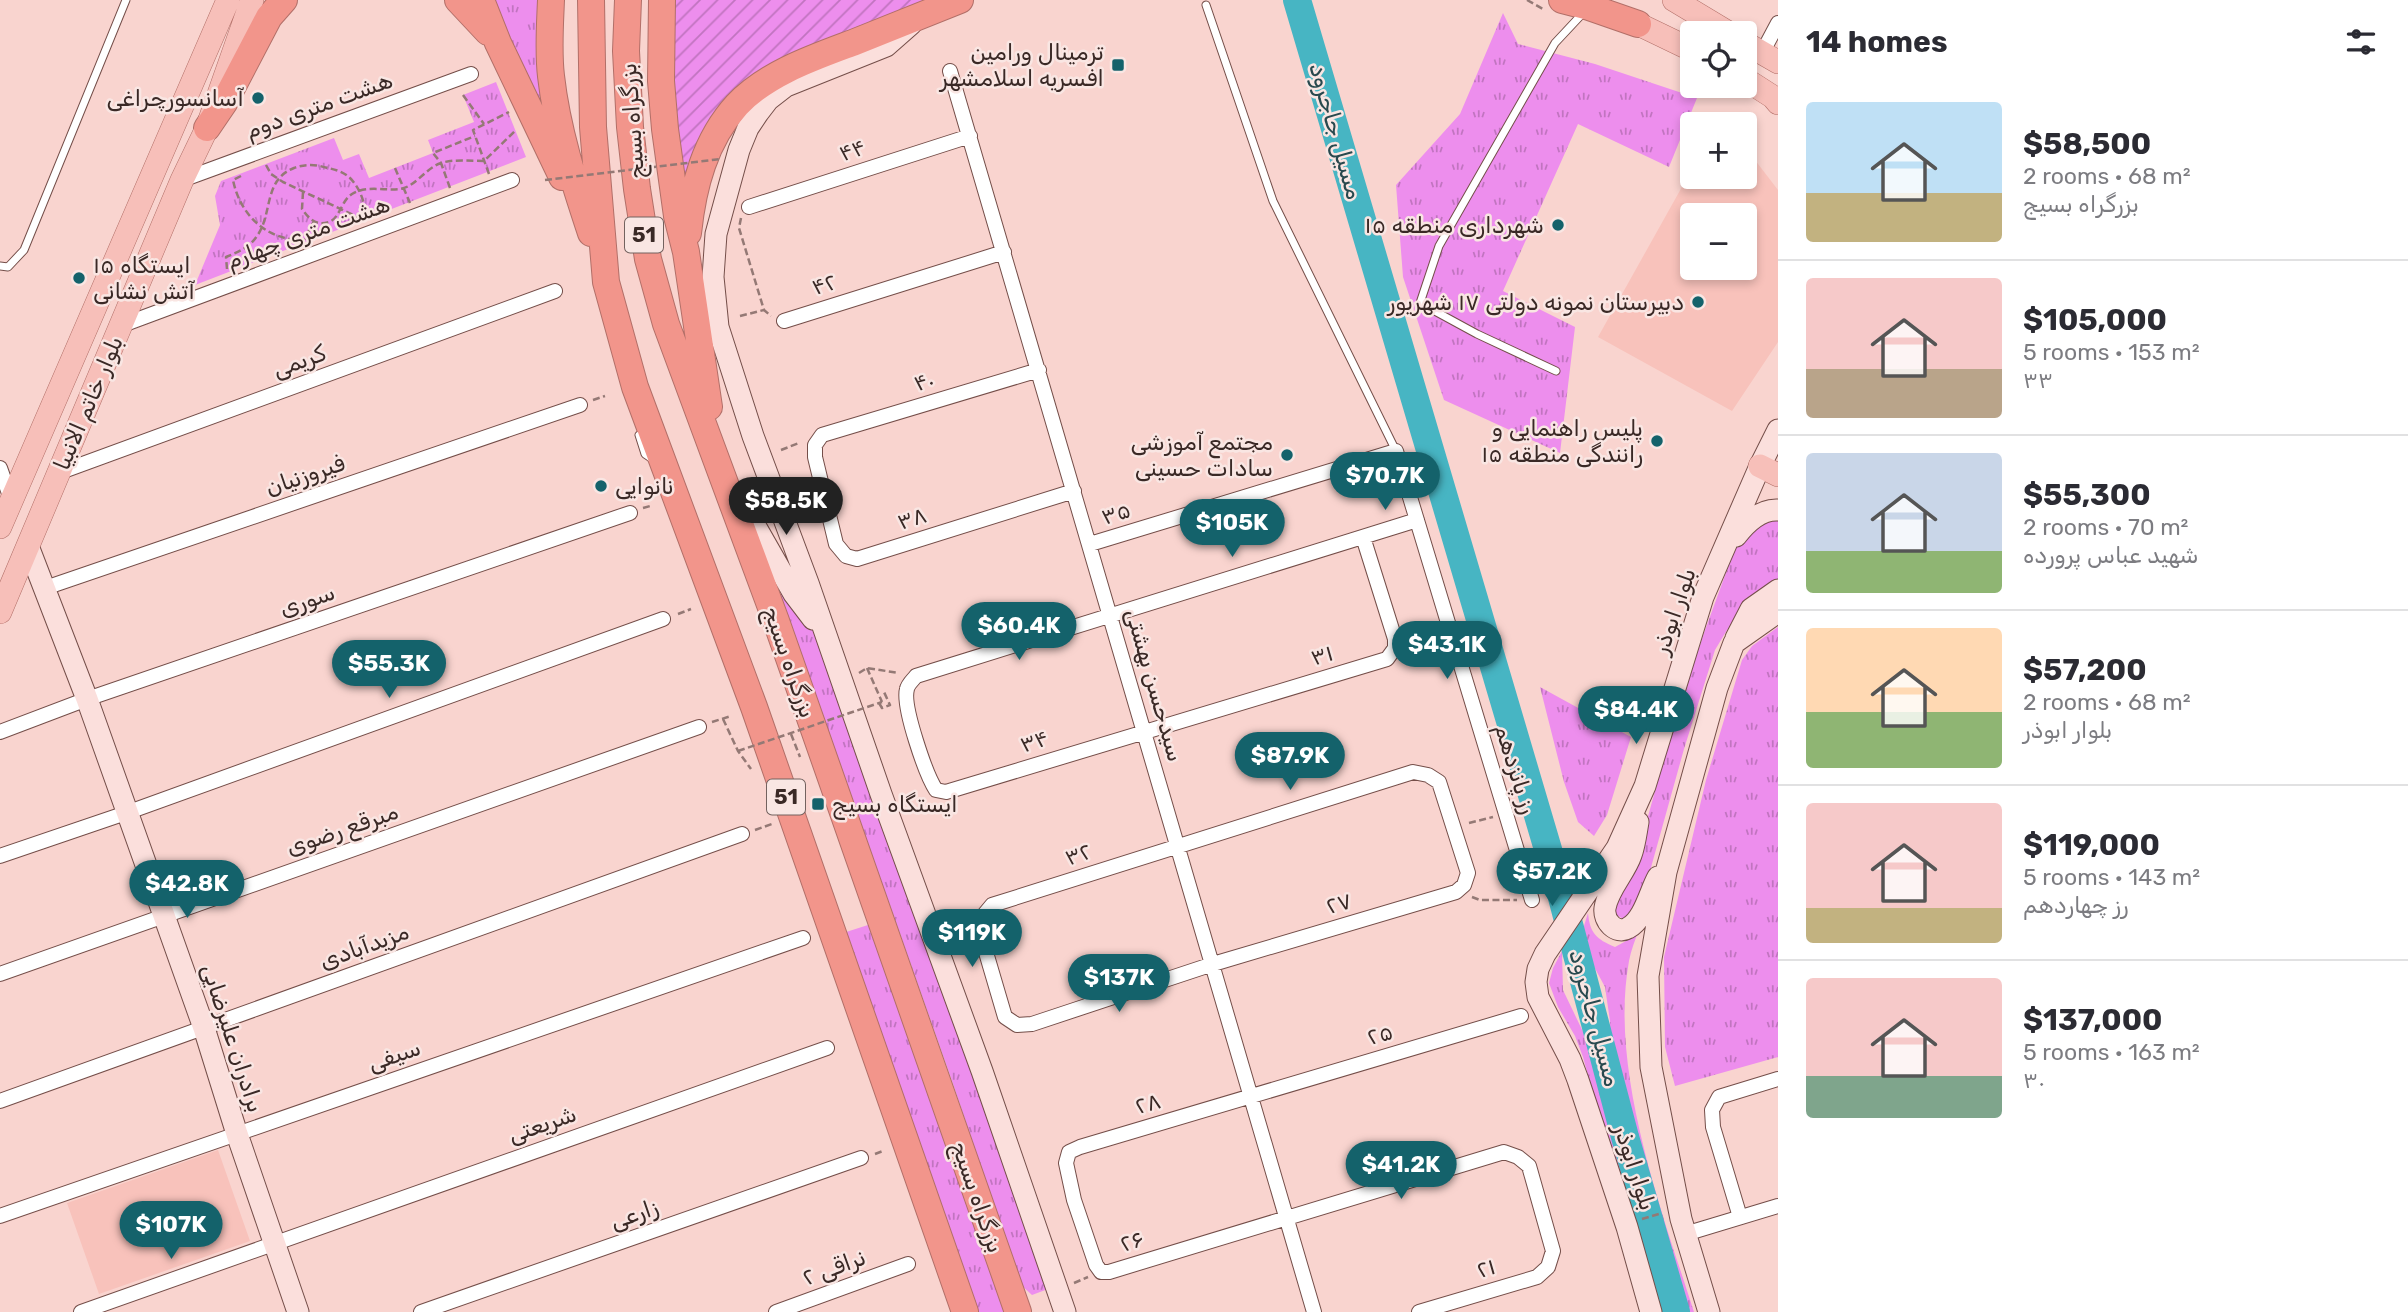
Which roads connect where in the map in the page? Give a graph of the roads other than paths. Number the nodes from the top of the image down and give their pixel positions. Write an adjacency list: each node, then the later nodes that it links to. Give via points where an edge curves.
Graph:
1 (126, 0): 35 (lane, via 24,250 8,267)
2 (228, 0): 53 (main road, بلوار خاتم الانبیا)
3 (252, 0): 27 (main road, بلوار خاتم الانبیا)
4 (284, 0): 27 (highway, via 269,17)
5 (458, 0): 20 (highway)
6 (481, 0): 20 (highway)
7 (551, 0): 32 (highway, via 550,73 556,113)
8 (591, 0): 37 (highway, بزرگراه بسیج / 51, via 593,127)
9 (628, 0): 47 (highway, بزرگراه بسیج / 51, via 630,127 648,259 666,324)
10 (662, 0): 33 (highway, via 666,128)
11 (960, 0): 16 (highway)
12 (1674, 0): 17 (main road)
13 (1204, 2): 46 (lane, via 1273,201)
14 (1591, 3): 15 (highway); 19 (highway); 41 (lane, via 1555,43 1439,246 1420,303)
15 (1552, 4)
16 (921, 15): 33 (highway, via 784,72 738,104 695,182); 68 (main road, via 886,46 786,86 768,100 739,150 716,234 713,277 718,327)
17 (1709, 21)
18 (1778, 23): 22 (street)
19 (1638, 24): 21 (main road)
20 (498, 44): 32 (highway, via 556,168)
21 (1680, 44)
22 (1761, 53)
23 (950, 71): 28 (street, سیدحسن بهشتی)
24 (471, 74): 29 (street, هشت متری دوم)
25 (1757, 87): 26 (main road)
26 (1776, 100)
27 (207, 128): 29 (main road, بلوار خاتم الانبیا)
28 (970, 136): 31 (street, ۴۴); 34 (street, سیدحسن بهشتی)
29 (183, 180): 39 (main road, بلوار خاتم الانبیا)
30 (512, 180): 39 (street, هشت متری چهارم)
31 (749, 207)
32 (584, 211): 37 (highway)
33 (686, 252): 47 (highway)
34 (1004, 252): 38 (street, ۴۲); 40 (street, سیدحسن بهشتی)
35 (0, 266)
36 (555, 291): 51 (street, کریمی)
37 (608, 296): 48 (highway, بزرگراه بسیج / 51)
38 (784, 321)
39 (121, 326): 51 (main road, بلوار خاتم الانبیا)
40 (1038, 370): 45 (street, ۴۰); 52 (street, سیدحسن بهشتی)
41 (1556, 371)
42 (580, 405): 61 (street, فیروزنیان)
43 (638, 430): 48 (lane, via 645,454)
44 (1778, 430): 50 (main road, بلوار ابوذر)
45 (822, 435): 52 (street, ۳۸, via 815,457 836,544 846,556 857,559)
46 (1396, 451): 56 (street, رز پانزدهم); 59 (street, ۳۵)
47 (717, 459): 68 (main road, via 794,594); 108 (highway, بزرگراه بسیج / 51)
48 (665, 467): 103 (highway, بزرگراه بسیج / 51, via 746,683)
49 (0, 468): 53 (street)
50 (1769, 470): 63 (main road, بلوار ابوذر)
51 (58, 473): 60 (main road, بلوار خاتم الانبیا)
52 (1074, 491): 59 (street, سیدحسن بهشتی)
53 (6, 500): 57 (main road, بلوار خاتم الانبیا); 60 (main road)
54 (1778, 510): 63 (main road, via 1762,513 1743,527)
55 (630, 513): 70 (street, سوری)
56 (1417, 520): 58 (street); 81 (street, رز پانزدهم)
57 (0, 527)
58 (1363, 537): 66 (street); 72 (street, ۳۱, via 1395,639 1387,659)
59 (1090, 544): 66 (street, سیدحسن بهشتی)
60 (28, 546): 61 (main road, برادران علیرضایی); 64 (main road, بلوار خاتم الانبیا)
61 (45, 589): 70 (main road, برادران علیرضایی)
62 (1778, 590): 69 (main road, بلوار ابوذر, via 1751,610)
63 (1703, 597): 74 (main road, بلوار ابوذر)
64 (0, 612)
65 (1778, 612): 69 (main road)
66 (1110, 614): 72 (street, سیدحسن بهشتی); 72 (street, ۳۴, via 916,676 907,687 906,702 928,778 936,790 946,792)
67 (663, 619): 75 (street)
68 (825, 635): 109 (main road)
69 (1734, 643): 78 (main road, بلوار ابوذر)
70 (87, 699): 73 (street, سوری); 75 (main road, برادران علیرضایی)
71 (699, 727): 82 (street, مبرقع رضوی)
72 (1145, 731): 77 (street, سیدحسن بهشتی)
73 (0, 732)
74 (1645, 786): 78 (main road, via 1631,855 1605,908 1611,926 1628,929 1636,920); 112 (main road, بلوار ابوذر, via 1617,848 1556,937 1536,982 1538,997 1578,1080)
75 (126, 813): 79 (street); 82 (main road, برادران علیرضایی)
76 (742, 834): 88 (street, مزیدآبادی)
77 (1178, 845): 80 (street, ۳۲, via 1413,772 1439,782 1468,873); 84 (street, سیدحسن بهشتی); 87 (street, ۳۲, via 992,905 982,917 979,932 1005,1017)
78 (1671, 853): 100 (main road, بلوار ابوذر, via 1647,976 1650,1054)
79 (0, 856)
80 (1456, 892): 84 (street, ۲۷)
81 (1532, 900)
82 (163, 916): 85 (street, مبرقع رضوی); 88 (main road, برادران علیرضایی)
83 (803, 938): 93 (street, سیفی)
84 (1213, 964): 87 (street, ۲۷, via 1032,1024); 91 (street, سیدحسن بهشتی)
85 (0, 974)
86 (1521, 1016): 91 (street, ۲۵)
87 (1017, 1025)
88 (204, 1028): 92 (street, مزیدآبادی); 93 (main road, برادران علیرضایی)
89 (827, 1048): 101 (street, شریعتی)
90 (1778, 1079): 99 (street, via 1719,1097 1712,1110)
91 (1251, 1096): 95 (street, ۲۸, via 1080,1147 1069,1152); 98 (street, سیدحسن بهشتی)
92 (0, 1101)
93 (237, 1134): 97 (street, سیفی); 101 (main road, برادران علیرضایی)
94 (861, 1158): 106 (street, زارعی)
95 (1066, 1163): 98 (street, ۲۶, via 1101,1272)
96 (1778, 1206): 99 (street)
97 (0, 1216)
98 (1287, 1217): 110 (street, سیدحسن بهشتی); 111 (street, ۲۱, via 1504,1152 1518,1157 1529,1166 1553,1251 1548,1267 1537,1277)
99 (1741, 1217): 100 (street)
100 (1685, 1234): 113 (main road, بلوار ابوذر)
101 (273, 1244): 104 (street, شریعتی); 105 (main road, برادران علیرضایی)
102 (908, 1264): 107 (street, نراقی ۲)
103 (965, 1311)
104 (80, 1312)
105 (298, 1312)
106 (421, 1312)
107 (776, 1312)
108 (1018, 1312)
109 (1065, 1312)
110 (1314, 1312)
111 (1419, 1312)
112 (1651, 1312)
113 (1709, 1312)

